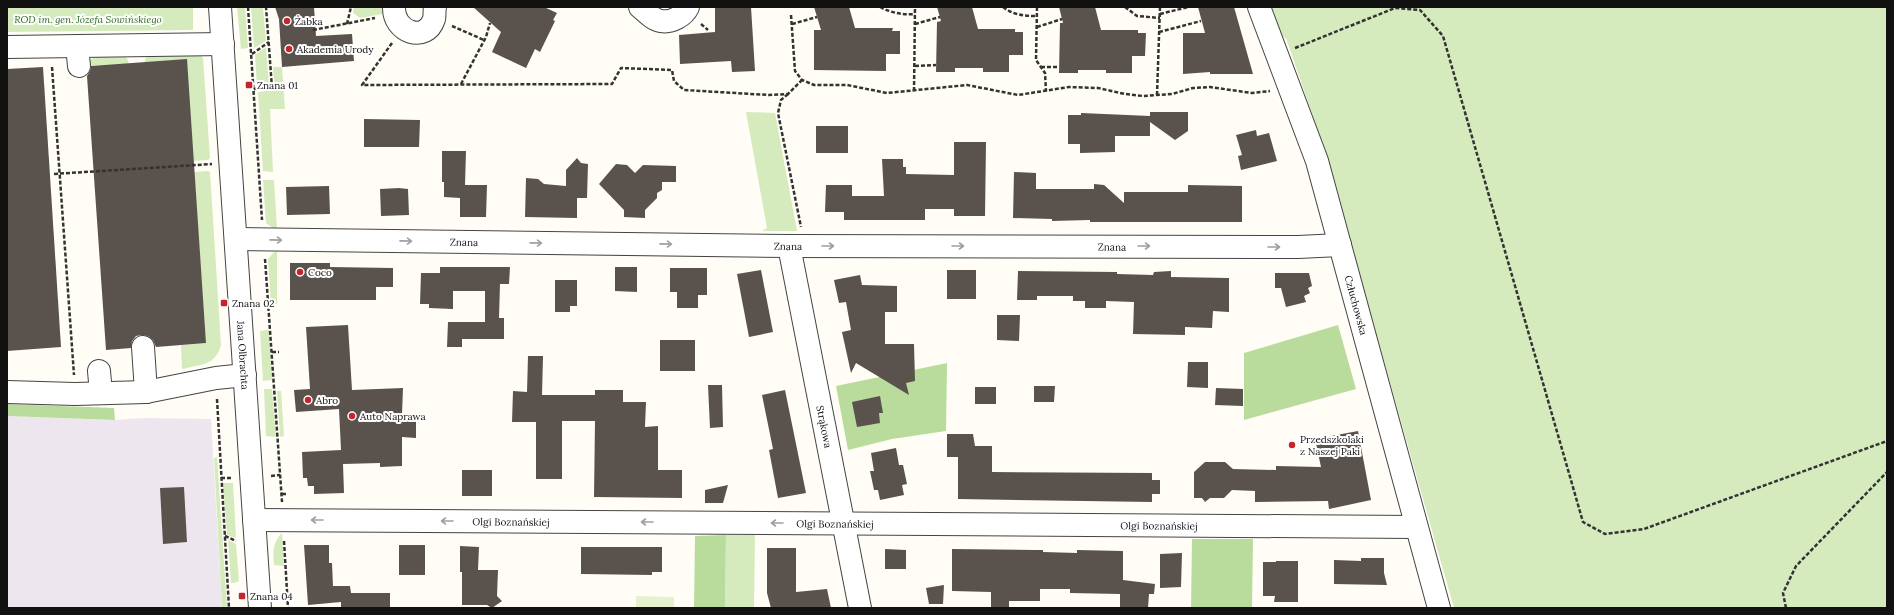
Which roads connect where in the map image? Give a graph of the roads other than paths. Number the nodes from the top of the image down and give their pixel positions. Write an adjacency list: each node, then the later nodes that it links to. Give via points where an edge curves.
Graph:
1 (220, 7): 7 (street, Jana Olbrachta)
2 (640, 7): 3 (street, via 651,17 661,21 676,19)
3 (688, 7)
4 (1259, 7): 10 (street, Człuchowska, via 1317,161)
5 (434, 13): 6 (street, via 428,28 419,32 407,32)
6 (397, 17)
7 (223, 44): 8 (street, via 136,54 78,56 51,46); 9 (street, Jana Olbrachta)
8 (7, 47)
9 (237, 239): 11 (street, Znana, one-way to 11); 14 (street, Jana Olbrachta)
10 (1340, 245): 11 (street, Znana, one-way to 10); 20 (street, Człuchowska)
11 (789, 246): 19 (street, Strąkowa)
12 (143, 348): 16 (street)
13 (100, 371): 17 (street)
14 (245, 375): 16 (street); 18 (street, Jana Olbrachta)
15 (7, 392): 17 (street)
16 (146, 392): 17 (street)
17 (101, 393)
18 (254, 520): 19 (street, Olgi Boznańskiej, one-way to 18); 21 (street, Jana Olbrachta)
19 (844, 524): 20 (street, Olgi Boznańskiej); 22 (street, Strąkowa)
20 (1416, 527): 23 (street, Człuchowska)
21 (260, 608)
22 (860, 608)
23 (1439, 608)

